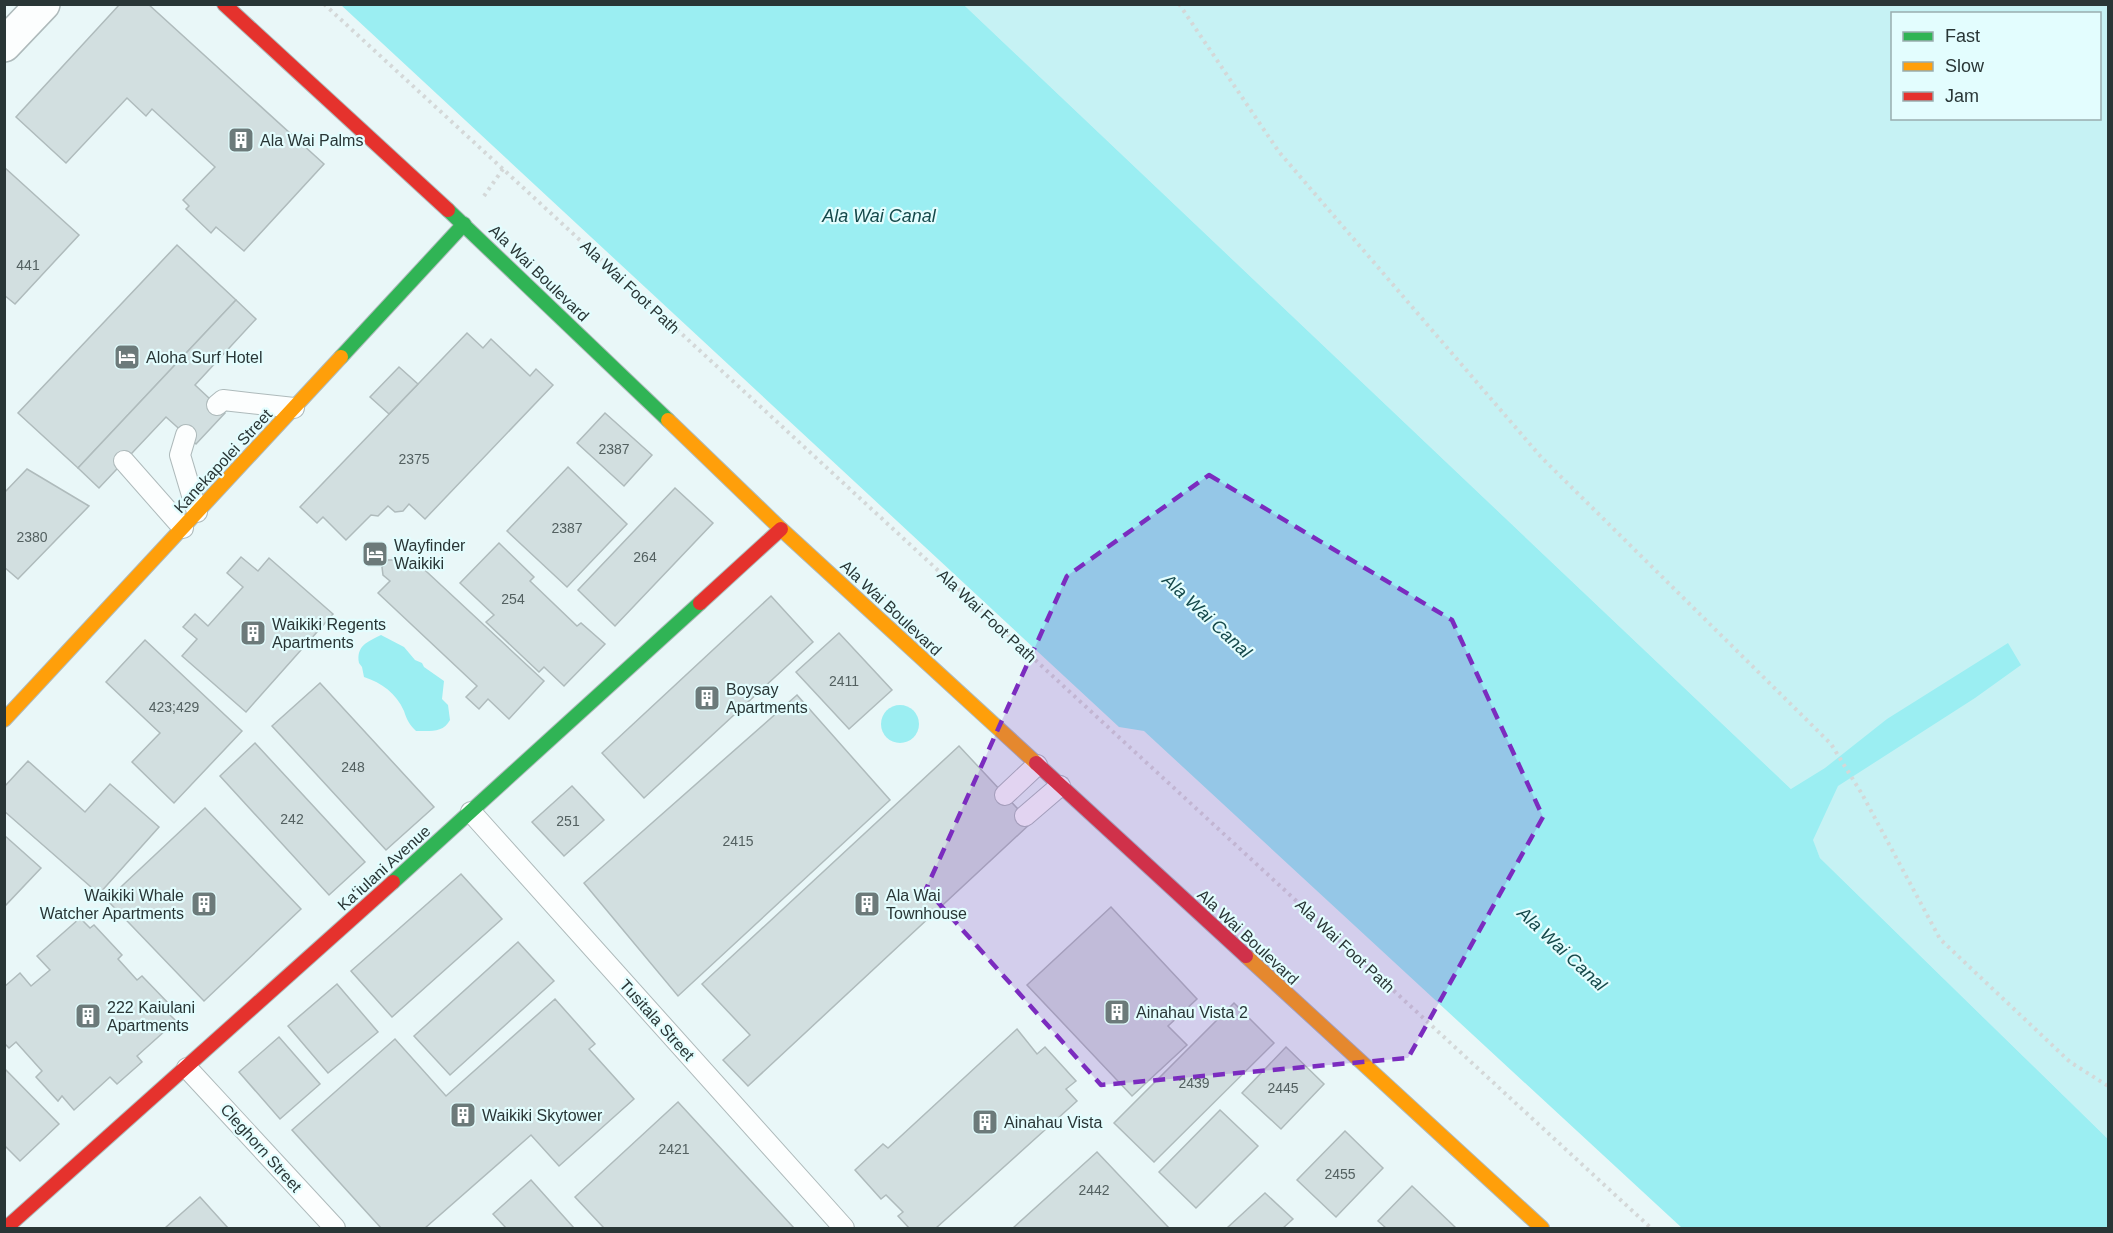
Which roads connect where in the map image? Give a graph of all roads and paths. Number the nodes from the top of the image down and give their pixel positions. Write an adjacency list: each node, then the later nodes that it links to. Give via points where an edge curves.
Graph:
1 (43, 4): 5 (street)
2 (224, 4): 6 (main road, Ala Wai Boulevard)
3 (324, 4): 26 (path, Ala Wai Foot Path)
4 (1179, 4): 21 (path, via 1279,152 1541,457 1831,744 1940,939 2070,1062)
5 (4, 45)
6 (464, 224): 8 (main road, Kanekapolei Street); 13 (main road, Ala Wai Boulevard)
7 (217, 405): 8 (lane, via 223,400)
8 (294, 408): 11 (main road, Kanekapolei Street)
9 (186, 435): 11 (lane, via 180,455)
10 (124, 461): 12 (lane)
11 (197, 512): 12 (main road, Kanekapolei Street)
12 (183, 528): 14 (main road, Kanekapolei Street)
13 (781, 529): 15 (main road, Ala Wai Boulevard); 18 (main road, Kaʻiulani Avenue)
14 (4, 720)
15 (1037, 765): 16 (main road, Ala Wai Boulevard); 17 (lane)
16 (1060, 786): 19 (lane); 25 (main road, Ala Wai Boulevard)
17 (1005, 795)
18 (471, 812): 20 (main road, Kaʻiulani Avenue); 24 (lane, Tusitala Street)
19 (1025, 816)
20 (187, 1068): 22 (main road, Kaʻiulani Avenue); 23 (lane, Cleghorn Street)
21 (2109, 1086)
22 (6, 1228)
23 (335, 1228)
24 (844, 1228)
25 (1542, 1228)
26 (1651, 1228)

